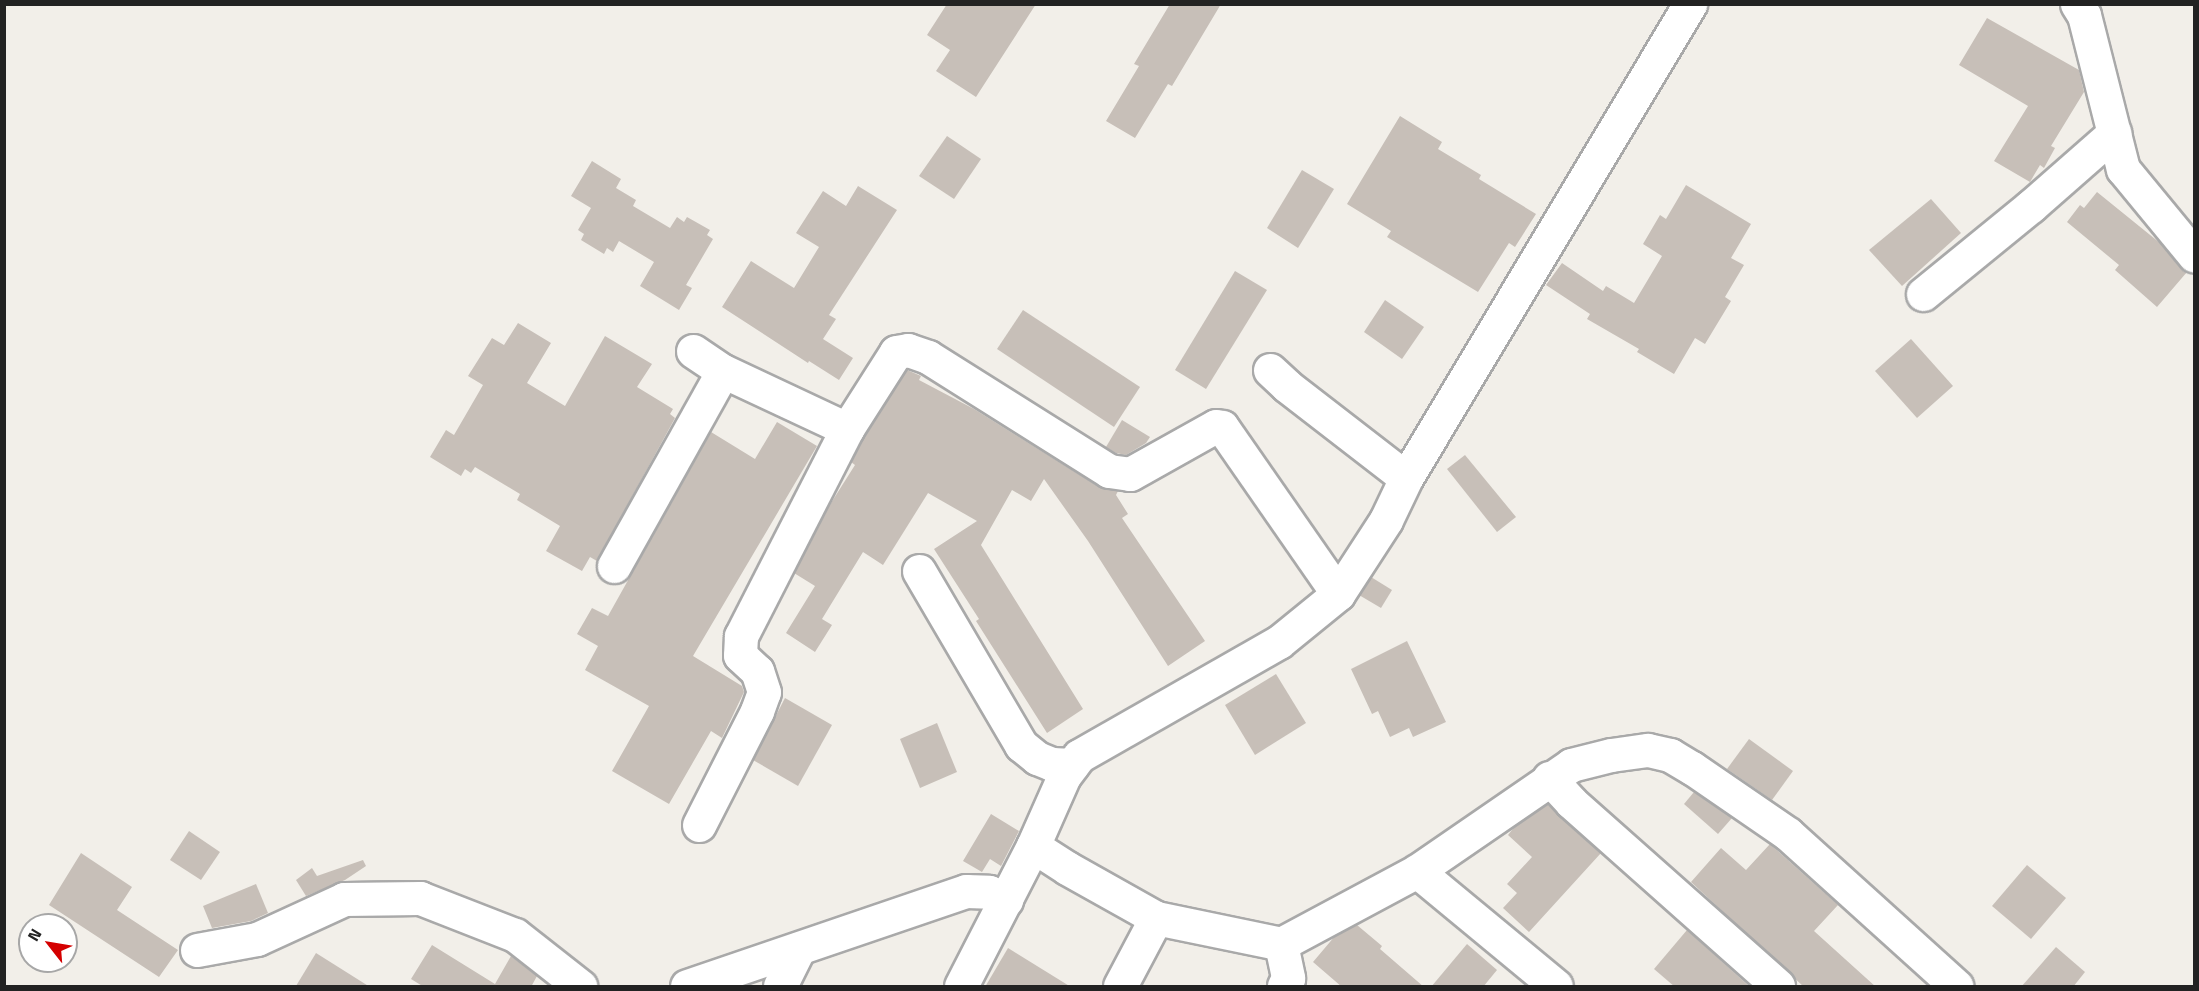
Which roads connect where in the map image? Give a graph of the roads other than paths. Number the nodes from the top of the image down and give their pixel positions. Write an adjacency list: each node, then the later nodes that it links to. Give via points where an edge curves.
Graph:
1 (1690, 4): 10 (street)
2 (2077, 4): 3 (street, via 2084,15)
3 (2114, 133): 4 (street, via 2123,169); 5 (street)
4 (2194, 255)
5 (1923, 294)
6 (693, 351): 8 (street)
7 (1270, 370): 10 (street)
8 (723, 371): 9 (street); 11 (street)
9 (847, 429): 13 (street, via 896,351 908,350 928,357 1108,471 1130,474 1216,426 1222,427); 16 (street, via 741,636 740,655 757,671 764,692)
10 (1406, 478): 13 (street, via 1386,520)
11 (614, 566)
12 (919, 571): 14 (street, via 1021,745 1037,758)
13 (1338, 594): 14 (street, via 1279,642 1079,756)
14 (1068, 771): 17 (street)
15 (1549, 778): 18 (street); 31 (street); 32 (street, via 1571,765 1611,755 1648,750 1670,755 1788,834)
16 (699, 825)
17 (1033, 846): 19 (street); 20 (street)
18 (1418, 871): 21 (street); 30 (street)
19 (1006, 900): 22 (street, via 989,891 966,891); 28 (street)
20 (1156, 918): 21 (street); 29 (street)
21 (1281, 944): 24 (street)
22 (799, 948): 26 (street); 27 (street)
23 (198, 950): 25 (street, via 257,939 344,899 420,898 515,935)
24 (1290, 984)
25 (580, 987)
26 (687, 987)
27 (780, 987)
28 (961, 987)
29 (1120, 987)
30 (1556, 987)
31 (1778, 987)
32 (1956, 987)

